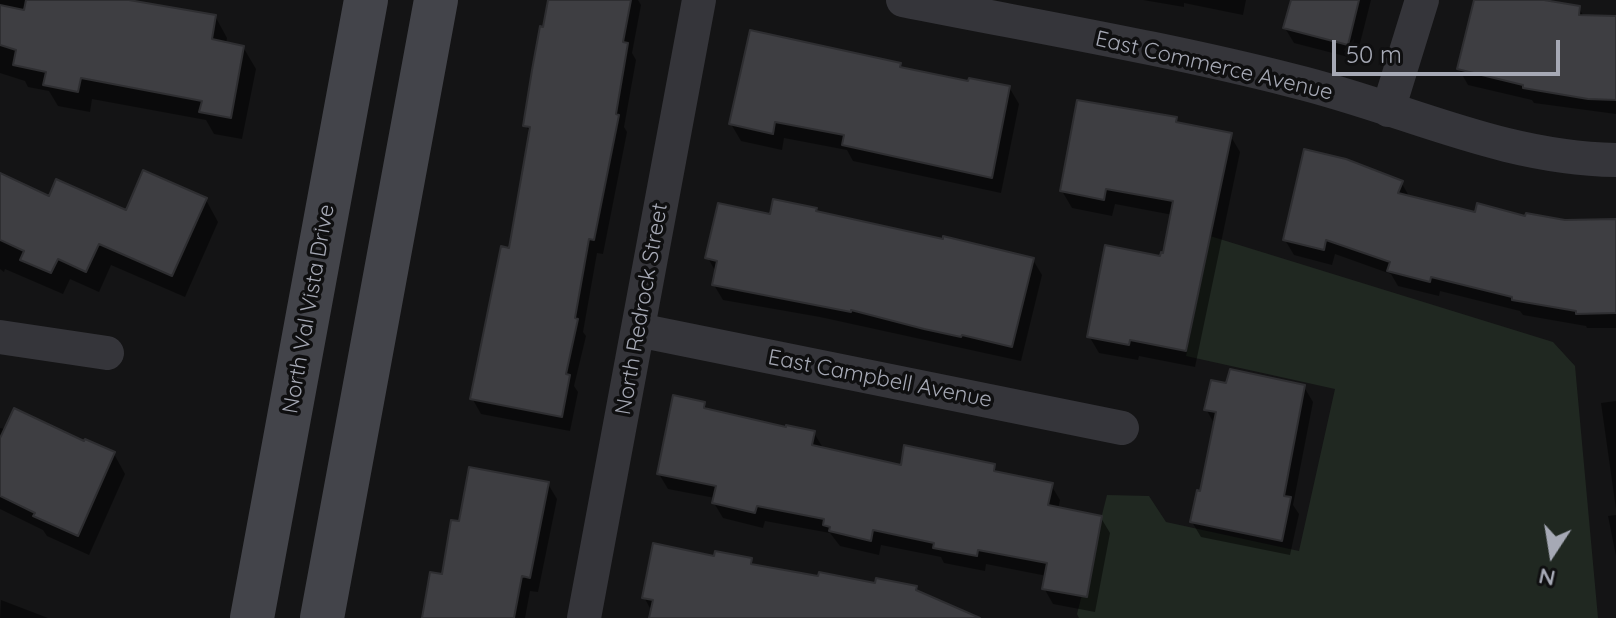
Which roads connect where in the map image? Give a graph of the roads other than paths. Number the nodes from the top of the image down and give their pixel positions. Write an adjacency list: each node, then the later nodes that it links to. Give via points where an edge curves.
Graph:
1 (366, 0): 12 (main road, North Val Vista Drive)
2 (699, 0): 8 (street, North Redrock Street)
3 (904, 0): 6 (street, East Commerce Avenue, via 1258,72)
4 (1422, 0): 6 (street)
5 (433, 1): 13 (main road)
6 (1388, 110): 7 (street, East Commerce Avenue, via 1506,147)
7 (1616, 160)
8 (638, 330): 11 (street, East Campbell Avenue); 14 (street, North Redrock Street)
9 (0, 337): 10 (street)
10 (107, 353)
11 (1122, 428)
12 (252, 618)
13 (322, 618)
14 (584, 618)

